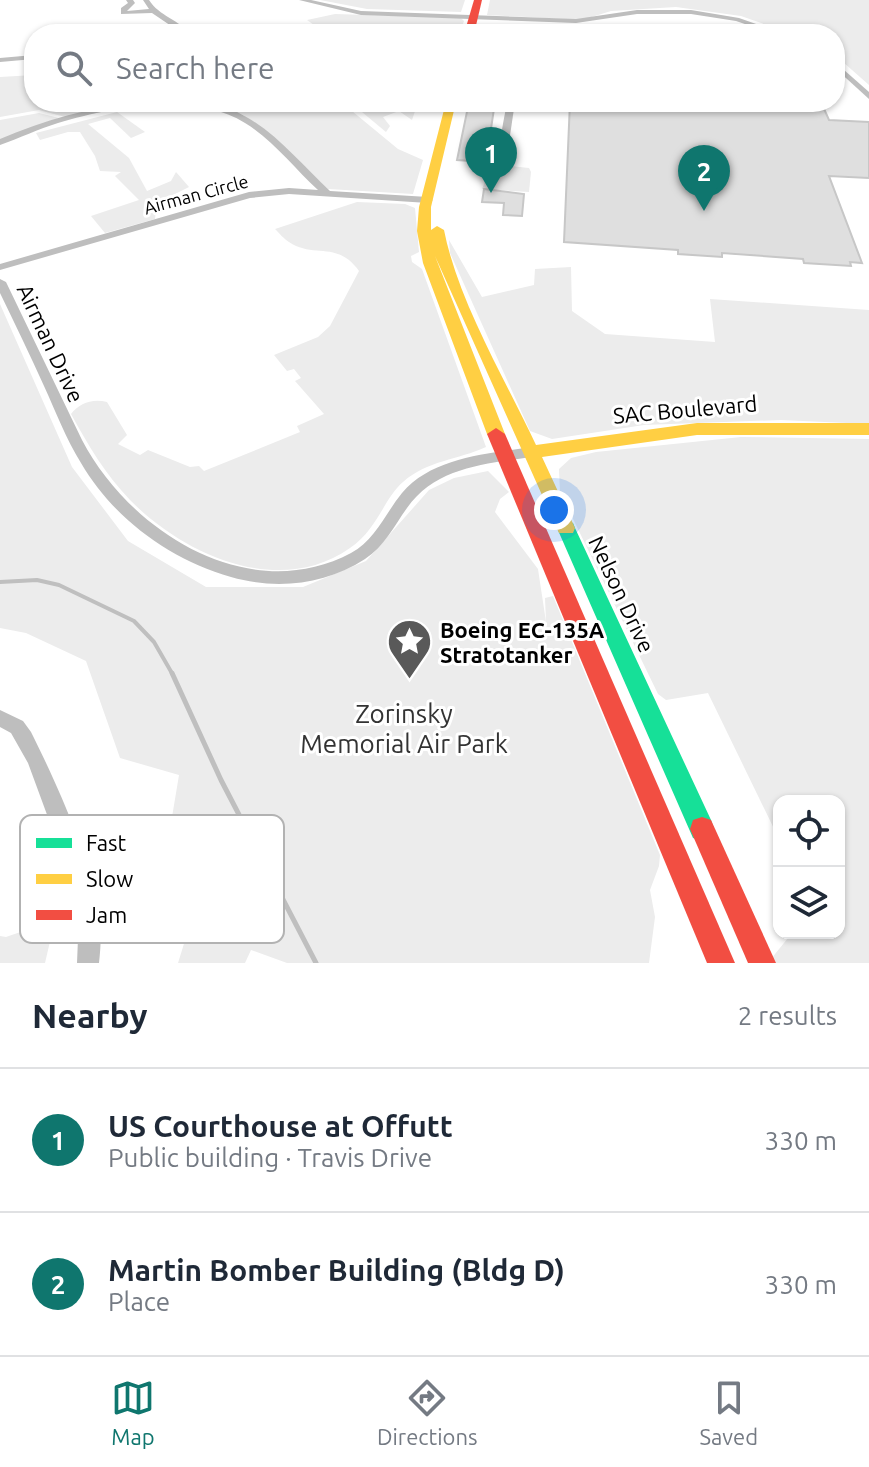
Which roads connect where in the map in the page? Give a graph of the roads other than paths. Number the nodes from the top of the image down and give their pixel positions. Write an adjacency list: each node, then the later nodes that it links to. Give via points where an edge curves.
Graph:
1 (129, 0): 4 (street, via 123,13)
2 (146, 0): 4 (street)
3 (302, 0): 5 (street, via 352,12)
4 (152, 11): 7 (street)
5 (474, 17): 6 (street)
6 (561, 21): 8 (street); 9 (street, via 645,11 691,12)
7 (175, 24)
8 (561, 24)
9 (752, 24)
10 (24, 58): 11 (street)
11 (0, 60)
12 (845, 74): 13 (street)
13 (869, 97)
14 (100, 112): 18 (street)
15 (228, 112): 20 (street, via 249,121)
16 (449, 112): 21 (street, Nelson Drive)
17 (509, 112): 19 (street)
18 (0, 142)
19 (501, 162)
20 (328, 194): 21 (street); 22 (street, Airman Circle, via 249,195)
21 (428, 200): 25 (street, Nelson Drive, via 449,274); 26 (street, Nelson Drive, via 423,217 430,263)
22 (0, 267)
23 (0, 282): 26 (street, Airman Drive, via 93,471 158,535 222,571 265,581 340,566 376,542 406,497 431,475)
24 (869, 429): 25 (street, SAC Boulevard, via 712,428)
25 (531, 452): 26 (street, SAC Boulevard); 32 (street, Nelson Drive)
26 (506, 457): 31 (street, Nelson Drive)
27 (0, 718): 28 (street, via 16,726 32,749)
28 (56, 815)
29 (91, 943): 30 (street)
30 (88, 963)
31 (721, 963)
32 (762, 963)

